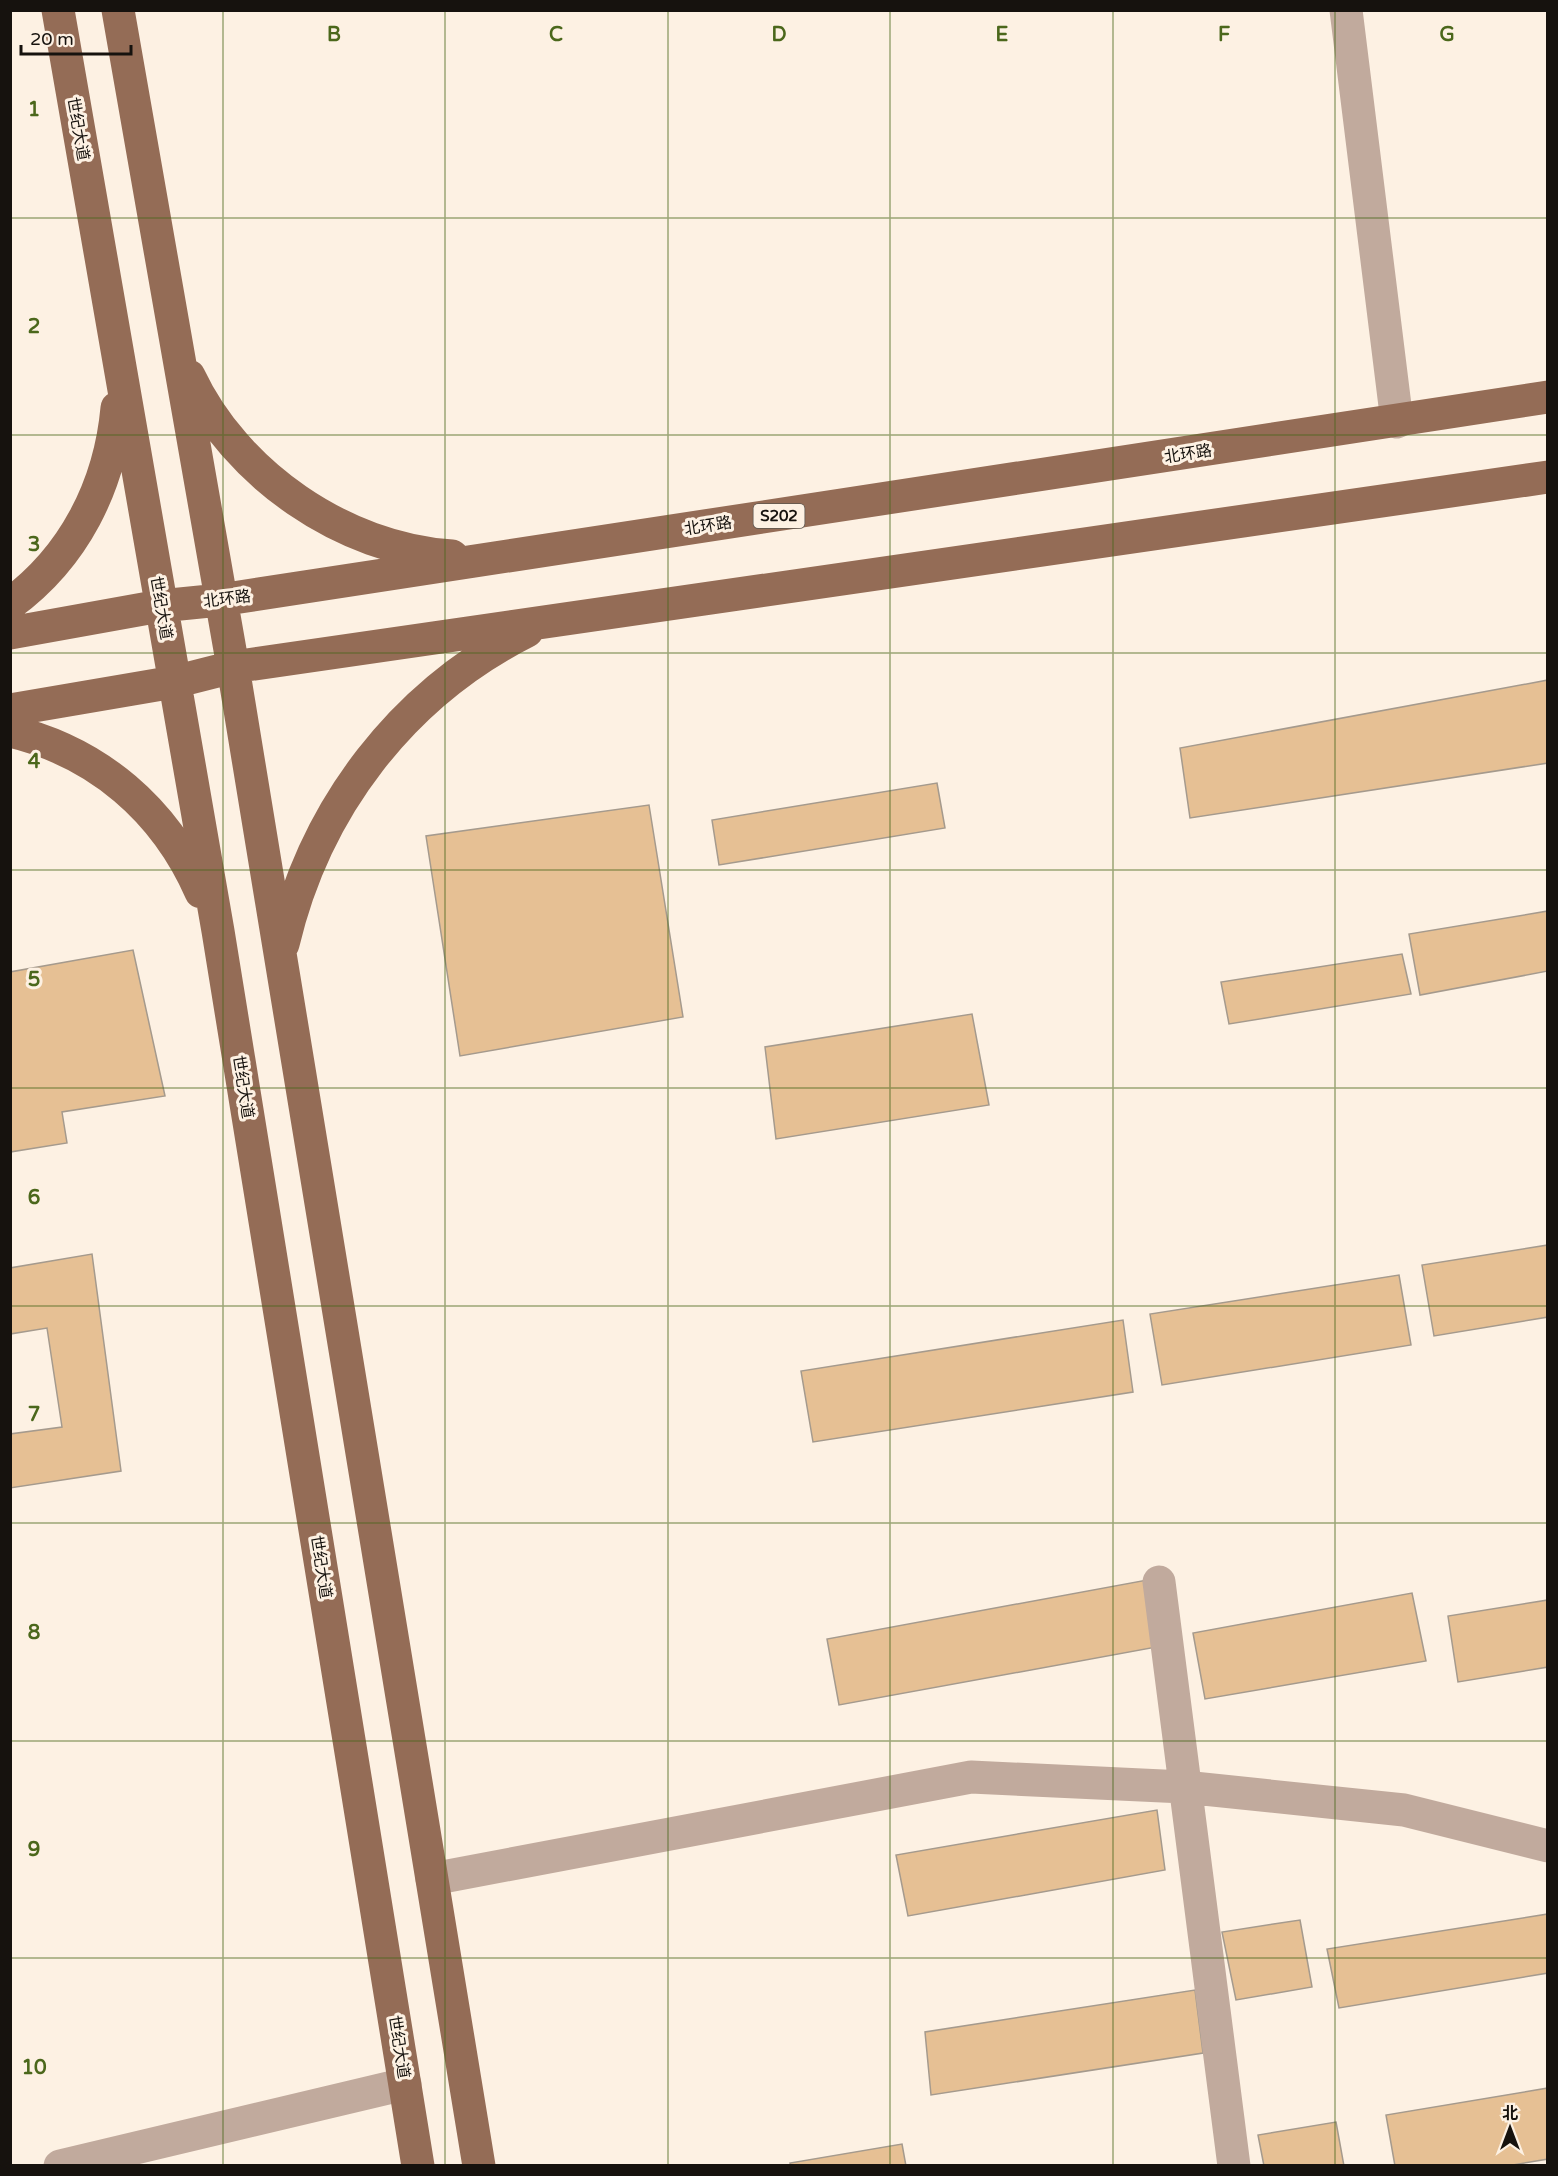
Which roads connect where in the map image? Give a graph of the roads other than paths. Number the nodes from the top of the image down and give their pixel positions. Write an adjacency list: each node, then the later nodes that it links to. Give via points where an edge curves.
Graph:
1 (58, 10): 5 (main road, 世纪大道)
2 (118, 10): 4 (main road)
3 (1346, 10): 7 (street)
4 (177, 350): 9 (main road, via 215,420 240,451 269,479 333,522 405,548 443,555); 10 (main road)
5 (117, 355): 11 (main road, via 115,433 92,507 49,570); 12 (main road, 世纪大道)
6 (1548, 397): 7 (main road, 北环路 / S202)
7 (1397, 422): 9 (main road, 北环路 / S202)
8 (1548, 477): 13 (main road)
9 (519, 555): 10 (main road, 北环路 / S202)
10 (220, 600): 12 (main road, 北环路 / S202); 15 (main road)
11 (10, 604)
12 (160, 606): 14 (main road, 北环路 / S202); 16 (main road, 世纪大道)
13 (546, 622): 15 (main road); 20 (main road, via 467,666 398,726 368,761 332,816 304,874)
14 (10, 633)
15 (233, 666): 16 (main road); 20 (main road)
16 (174, 682): 17 (main road); 19 (main road, 世纪大道)
17 (10, 710)
18 (10, 731): 19 (main road, via 63,748 94,765 148,808 189,865)
19 (218, 931): 25 (main road, 世纪大道)
20 (280, 957): 24 (main road)
21 (1159, 1582): 22 (street)
22 (1184, 1787): 23 (street, via 1404,1810); 24 (street, via 971,1777); 29 (street)
23 (1548, 1846)
24 (432, 1879): 28 (main road)
25 (405, 2084): 26 (street); 27 (main road, 世纪大道)
26 (60, 2166)
27 (418, 2166)
28 (479, 2166)
29 (1234, 2166)

